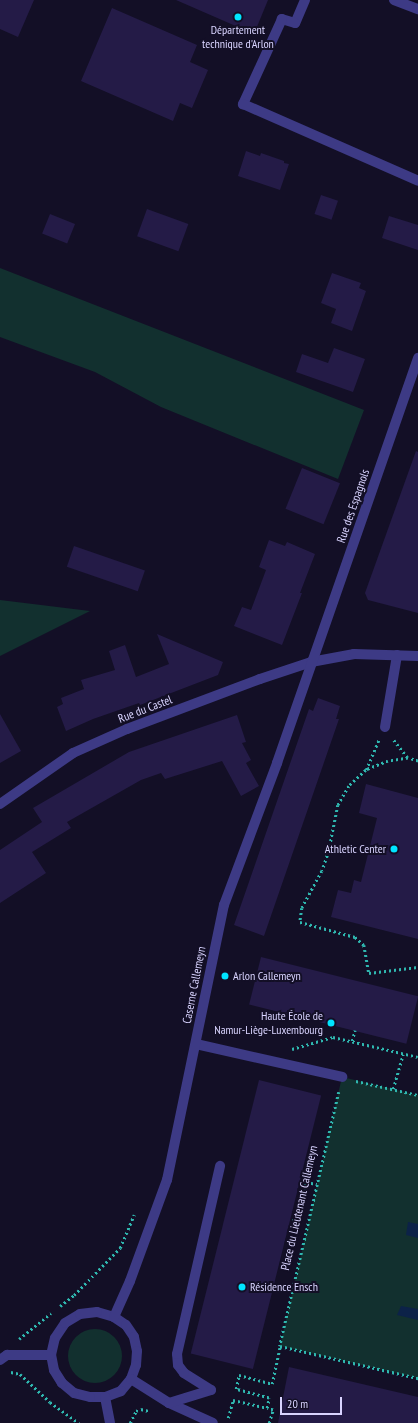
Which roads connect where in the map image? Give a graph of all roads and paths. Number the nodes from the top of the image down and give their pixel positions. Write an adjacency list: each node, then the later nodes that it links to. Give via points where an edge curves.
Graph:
1 (305, 0): 4 (street, via 295,23 282,19 243,104)
2 (394, 0): 3 (street)
3 (418, 9)
4 (418, 181)
5 (418, 358): 8 (street, Rue des Espagnols)
6 (397, 655): 7 (street, Rue du Castel); 8 (street, Rue du Castel, via 354,654); 9 (street)
7 (418, 656)
8 (312, 662): 13 (street, Rue du Castel, via 126,729 73,753); 17 (street, Caserne Callemeyn, via 224,905)
9 (385, 727): 10 (path); 12 (path)
10 (408, 758): 11 (path); 12 (path, via 388,761)
11 (418, 761)
12 (366, 770): 14 (path, via 349,786 338,805 329,851 322,871 302,908 300,922 355,937 364,945 369,973)
13 (0, 804)
14 (418, 967)
15 (355, 1030): 16 (path)
16 (352, 1042): 18 (path, via 333,1037); 19 (path)
17 (196, 1044): 21 (street); 28 (street, Caserne Callemeyn, via 167,1180 130,1281)
18 (288, 1050)
19 (403, 1054): 20 (path); 22 (path)
20 (418, 1057)
21 (342, 1077): 22 (path); 25 (path, Place du Lieutenant Callemeyn)
22 (393, 1089): 23 (path)
23 (418, 1095)
24 (220, 1166): 37 (street, via 177,1354 178,1366 184,1373 211,1390)
25 (318, 1184): 27 (path, via 306,1182 298,1220); 30 (path, Place du Lieutenant Callemeyn)
26 (134, 1215): 29 (path, via 120,1248 74,1295)
27 (292, 1220)
28 (114, 1316): 31 (street, via 97,1312 80,1314 65,1323 55,1338); 35 (street, via 126,1325 134,1337 137,1351)
29 (15, 1343)
30 (280, 1346): 34 (path); 38 (path, Place du Lieutenant Callemeyn, via 272,1384 239,1375 236,1389 270,1398)
31 (51, 1355): 32 (street, via 7,1355); 36 (street, via 58,1377 74,1393 90,1398)
32 (0, 1360)
33 (7, 1371): 40 (path, via 20,1374 50,1402)
34 (418, 1378)
35 (132, 1379): 36 (street, via 121,1391); 37 (street)
36 (105, 1396): 41 (street)
37 (169, 1403): 43 (street)
38 (267, 1408): 44 (path, via 233,1400); 45 (path, via 273,1410)
39 (151, 1411): 42 (path, via 136,1411)
40 (79, 1423)
41 (110, 1423)
42 (130, 1423)
43 (213, 1423)
44 (227, 1423)
45 (269, 1423)

